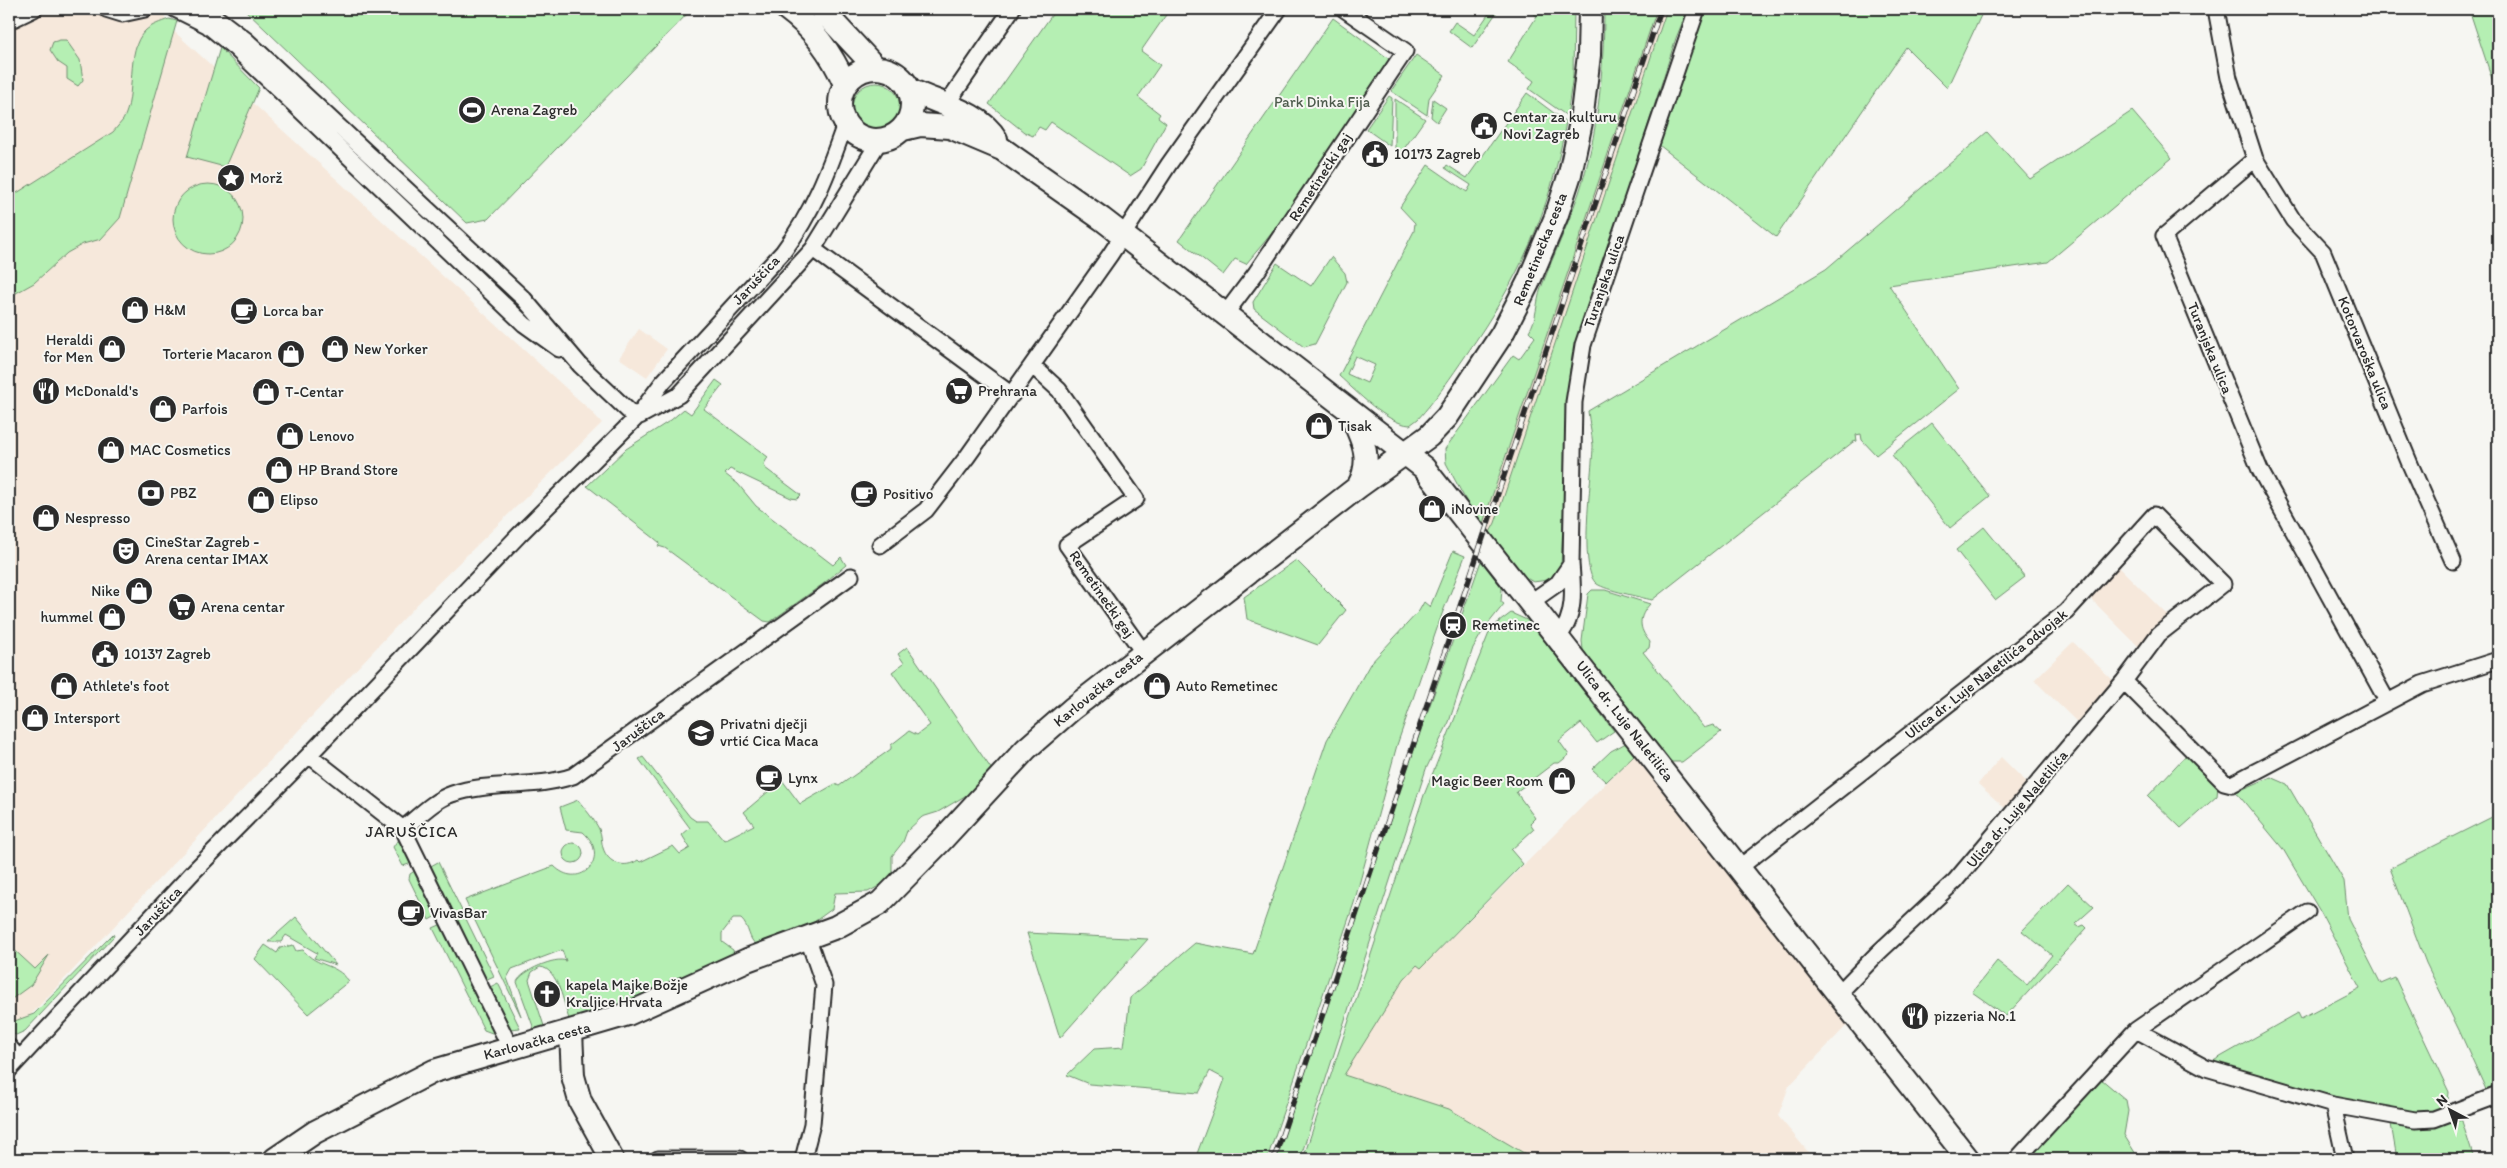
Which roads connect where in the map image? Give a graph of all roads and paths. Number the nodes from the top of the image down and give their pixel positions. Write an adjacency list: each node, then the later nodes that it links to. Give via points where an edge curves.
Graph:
1 (34, 9): 14 (street)
2 (106, 9): 3 (street, via 122,14)
3 (145, 9)
4 (175, 9): 27 (street, via 207,25 236,49 524,324)
5 (205, 9): 27 (street, via 246,40 524,300)
6 (787, 9): 16 (main road, via 820,40)
7 (821, 9): 15 (main road)
8 (1012, 9): 18 (street)
9 (1278, 9): 24 (street)
10 (1344, 9): 26 (street, Remetinečki gaj, via 1405,51)
11 (1590, 9): 32 (main road, Remetinečka cesta, via 1581,122 1570,174 1556,217 1528,284 1492,352 1442,424)
12 (1697, 9): 36 (street, Turanjska ulica, via 1583,345 1574,402)
13 (2216, 9): 23 (street, via 2229,78)
14 (9, 21)
15 (875, 67): 16 (main road, via 853,75); 17 (main road, via 895,73)
16 (845, 84): 19 (main road, via 839,104)
17 (909, 89): 18 (main road); 20 (main road, via 912,110)
18 (946, 105): 22 (main road, via 986,128)
19 (845, 124): 21 (main road, via 860,137); 31 (street, Jaruščica, via 818,197 783,252 663,382)
20 (903, 129): 21 (main road); 22 (main road, via 920,125 950,127)
21 (880, 140): 25 (street, Jaruščica)
22 (1002, 149): 24 (main road)
23 (2255, 159): 35 (street, Kotorvaroška ulica, via 2293,220 2323,252 2410,464); 43 (street, Turanjska ulica, via 2164,236 2260,470)
24 (1123, 235): 26 (main road); 28 (street)
25 (813, 249): 29 (street); 31 (street, Jaruščica, via 679,395)
26 (1226, 313): 30 (main road)
27 (580, 365): 31 (street)
28 (1032, 366): 29 (street); 40 (street, Remetinečki gaj, via 1059,390 1136,499 1067,545)
29 (1012, 395): 34 (street, via 926,510)
30 (1347, 407): 32 (main road); 33 (main road, via 1366,455 1365,472)
31 (636, 418): 44 (street, Jaruščica, via 519,535)
32 (1406, 454): 33 (main road, Karlovačka cesta); 38 (main road, Ulica dr. Luje Naletilića, via 1428,472)
33 (1358, 487): 40 (main road, Karlovačka cesta)
34 (880, 545)
35 (2454, 561)
36 (1571, 564): 38 (street, via 1558,583); 39 (street, Turanjska ulica, via 1570,616)
37 (851, 576): 45 (street, Jaruščica, via 573,776 554,782 472,789 451,794)
38 (1531, 602): 39 (main road, Ulica dr. Luje Naletilića)
39 (1558, 636): 46 (main road, Ulica dr. Luje Naletilića)
40 (1143, 652): 48 (main road, Karlovačka cesta, via 1026,749 880,903)
41 (2498, 660): 43 (street, via 2422,684)
42 (2124, 681): 43 (street, via 2224,782 2232,784); 46 (street, Ulica dr. Luje Naletilića odvojak, via 2159,634 2223,584 2154,515 2066,612); 49 (street, Ulica dr. Luje Naletilića, via 1955,881)
43 (2387, 701)
44 (310, 755): 45 (street); 54 (street, Jaruščica, via 195,870)
45 (403, 829): 53 (street)
46 (1740, 867): 49 (main road, Ulica dr. Luje Naletilića)
47 (2307, 912): 50 (street)
48 (808, 939): 51 (main road, Karlovačka cesta, via 747,960 628,1014); 61 (street, via 824,985 812,1124)
49 (1839, 993): 62 (main road, Ulica dr. Luje Naletilića)
50 (2136, 1030): 56 (street, via 2206,1068); 63 (street)
51 (571, 1032): 53 (main road, Karlovačka cesta); 58 (main road, via 573,1076 580,1101)
52 (9, 1047): 54 (street)
53 (510, 1047): 57 (main road, Karlovačka cesta, via 434,1071 314,1132)
54 (12, 1066)
55 (2498, 1094): 56 (street, via 2434,1120 2415,1120)
56 (2333, 1105): 64 (street)
57 (275, 1159)
58 (612, 1159)
59 (658, 1159): 60 (street)
60 (740, 1159)
61 (803, 1159)
62 (1968, 1159)
63 (2017, 1159)
64 (2345, 1159)

